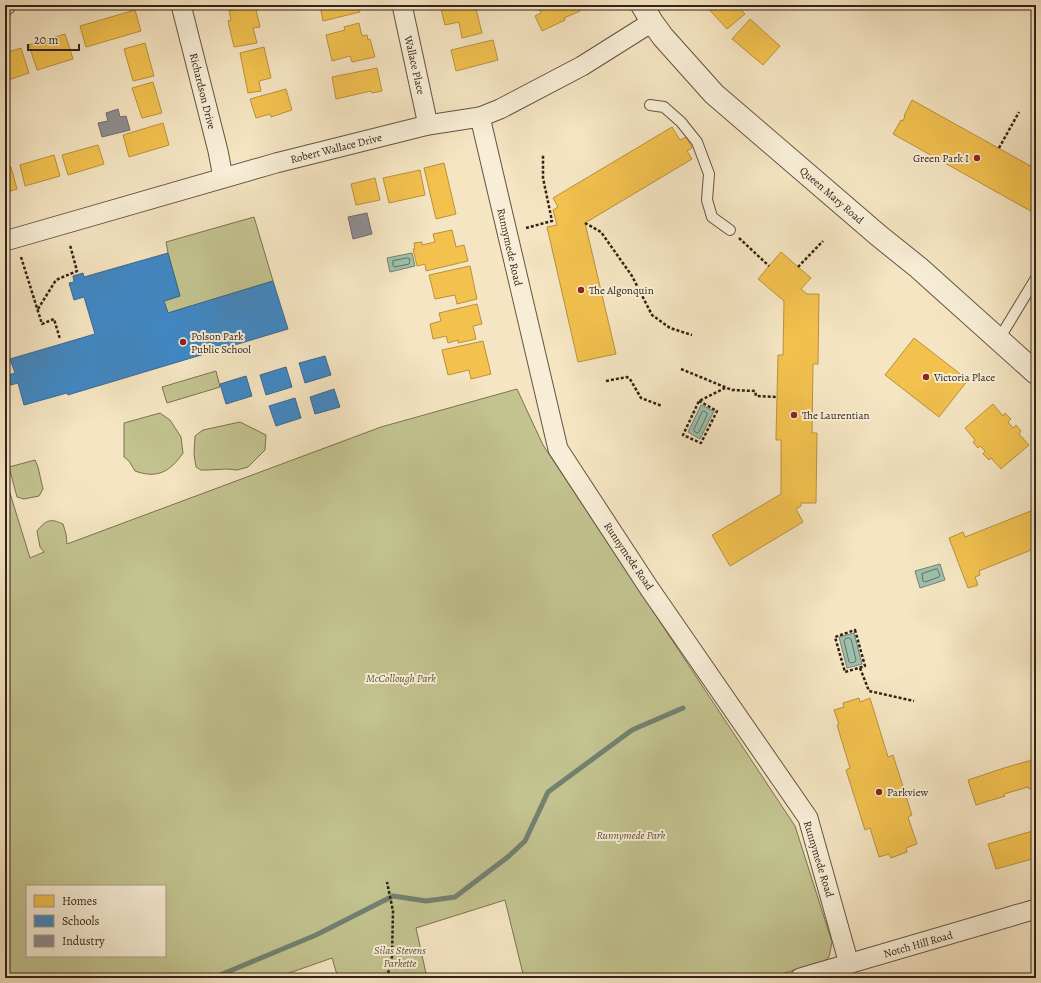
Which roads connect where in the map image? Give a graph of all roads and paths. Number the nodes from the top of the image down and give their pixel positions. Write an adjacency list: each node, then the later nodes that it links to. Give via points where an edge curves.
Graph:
1 (181, 5): 10 (street, Richardson Drive)
2 (402, 5): 7 (street, Wallace Place)
3 (647, 14): 6 (street, Robert Wallace Drive, via 582,66 500,110); 24 (street, Queen Mary Road, via 714,94)
4 (650, 105): 13 (lane, via 664,107 697,142 709,174 706,200 712,217)
5 (1020, 112): 8 (path)
6 (480, 117): 7 (street, Robert Wallace Drive); 36 (street, Runnymede Road, via 558,449 808,818)
7 (428, 126): 10 (street, Robert Wallace Drive)
8 (999, 148)
9 (543, 154): 12 (path, via 543,178 552,221)
10 (223, 177): 14 (street, Robert Wallace Drive)
11 (585, 223): 22 (path, via 601,232 632,276 652,315 670,328)
12 (526, 228)
13 (730, 230): 18 (path)
14 (5, 241)
15 (823, 241): 19 (path)
16 (70, 245): 21 (path, via 77,272 56,280)
17 (21, 257): 21 (path)
18 (769, 266)
19 (798, 267)
20 (1036, 278): 24 (lane)
21 (38, 309): 23 (path, via 42,324 54,319)
22 (692, 335)
23 (60, 339)
24 (999, 339): 26 (street, Queen Mary Road)
25 (681, 368): 28 (path)
26 (1036, 373)
27 (606, 381): 31 (path, via 627,377 641,398)
28 (725, 388): 29 (path, via 755,391 756,396); 30 (path)
29 (777, 397)
30 (699, 401): 30 (path, via 683,435 701,443 717,411)
31 (662, 406)
32 (860, 668): 32 (path, via 845,672 835,637 855,630 865,666); 33 (path, via 869,692)
33 (914, 700)
34 (387, 882): 37 (path, via 393,911 392,957)
35 (1036, 909): 36 (street, Notch Hill Road)
36 (849, 964): 38 (street, Notch Hill Road)
37 (387, 978)
38 (800, 978)

